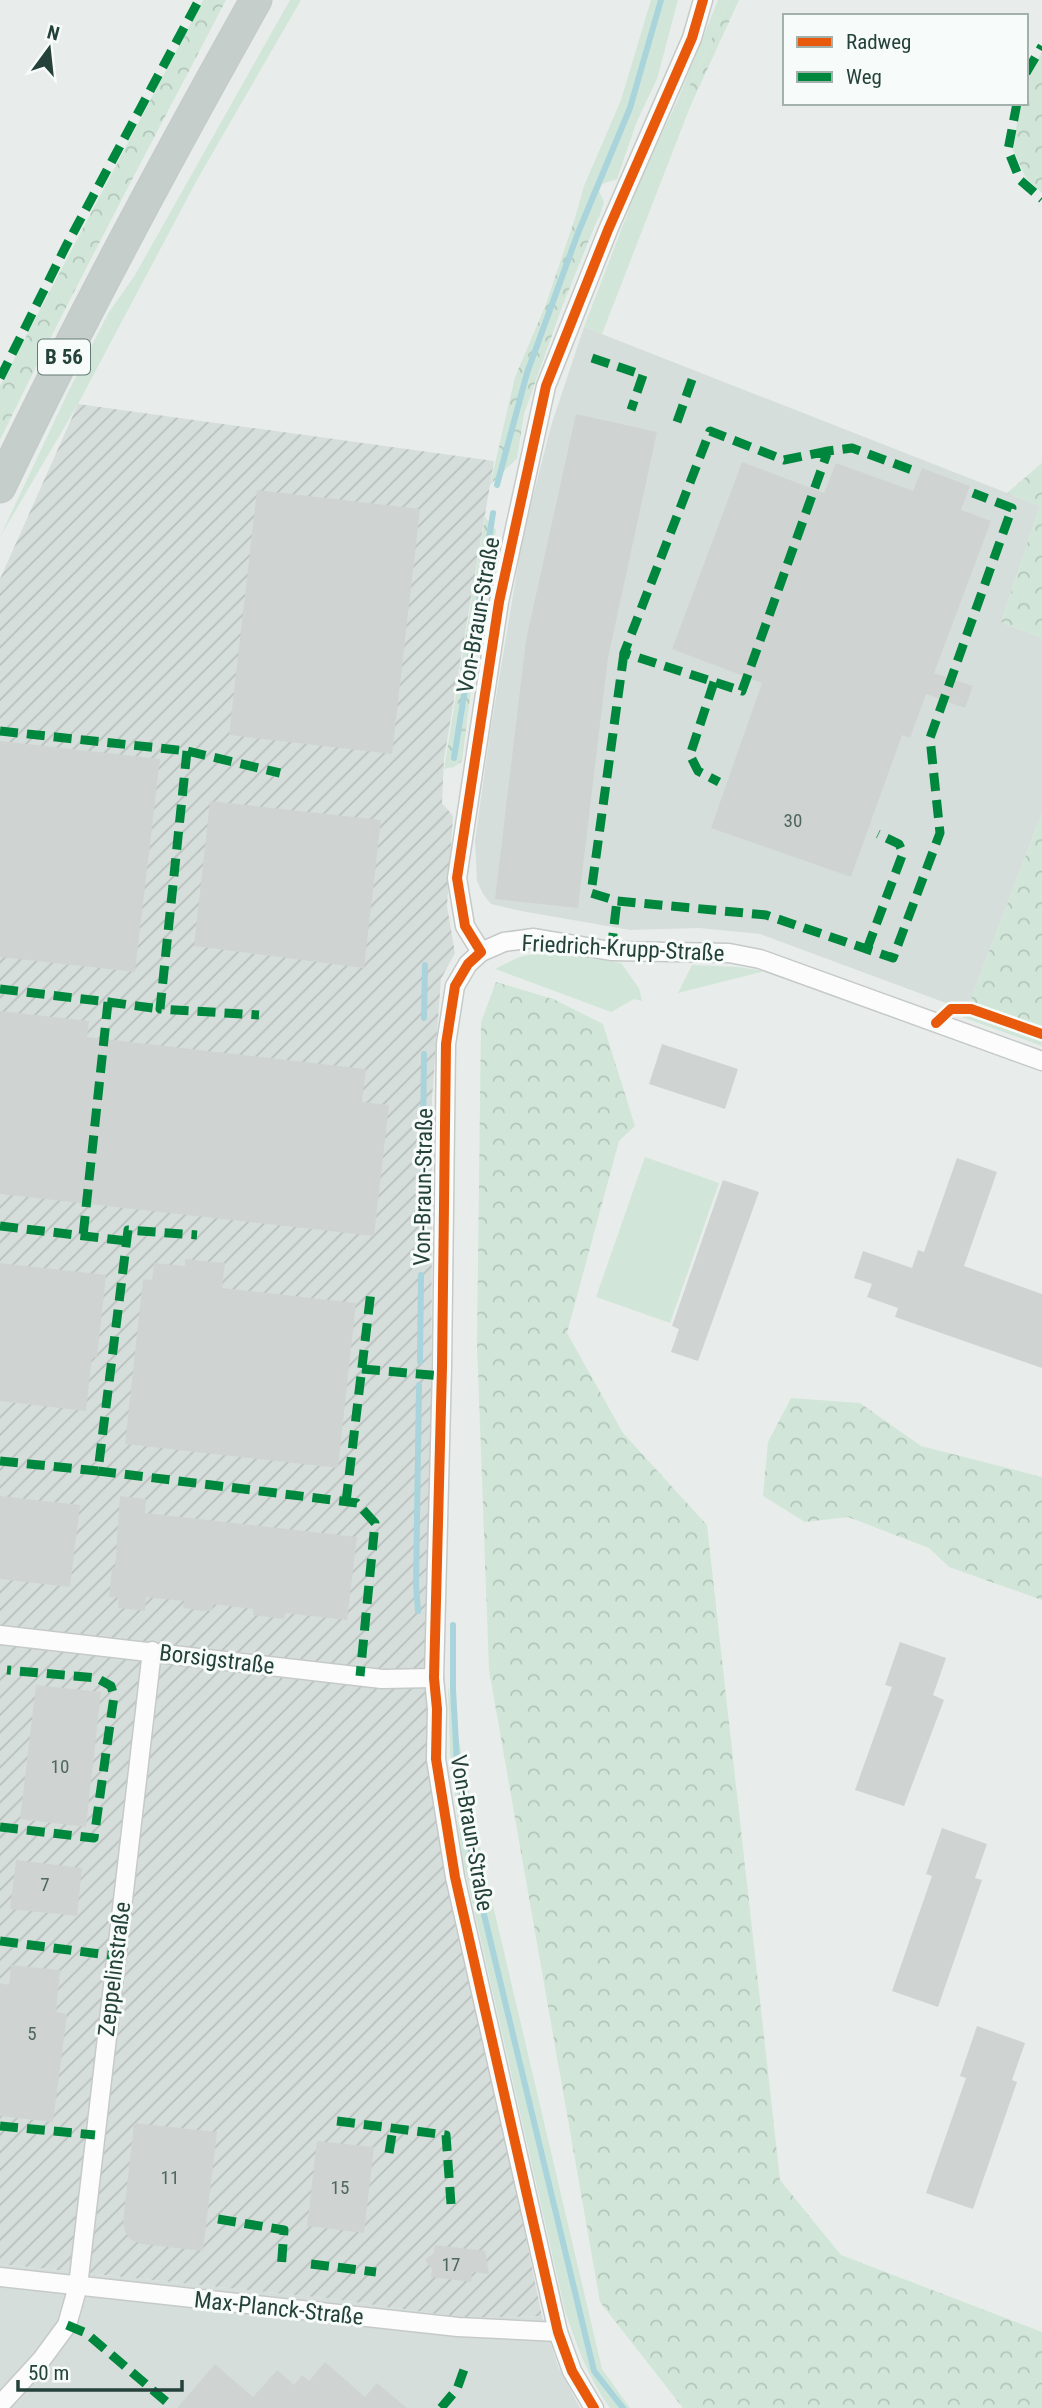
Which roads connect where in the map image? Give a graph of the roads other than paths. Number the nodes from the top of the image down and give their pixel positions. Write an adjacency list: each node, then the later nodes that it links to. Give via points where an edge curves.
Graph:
1 (256, 0): 3 (highway, B 56, via 130,228)
2 (703, 0): 4 (street, Von-Braun-Straße, via 692,38 546,386 499,602 457,878 465,926)
3 (0, 487)
4 (481, 952): 5 (street, Friedrich-Krupp-Straße, via 504,942 534,938 611,951 729,953 760,959); 8 (street, Von-Braun-Straße, via 455,986 446,1044)
5 (1042, 1061)
6 (0, 1635): 7 (street, Borsigstraße)
7 (152, 1651): 8 (street, Borsigstraße, via 382,1679); 10 (street, Zeppelinstraße)
8 (434, 1678): 11 (street, Von-Braun-Straße, via 436,1759 455,1877)
9 (0, 2277): 10 (street, Max-Planck-Straße)
10 (78, 2287): 11 (street, Max-Planck-Straße, via 458,2327); 12 (street, Zeppelinstraße, via 67,2325)
11 (558, 2332): 13 (street, Von-Braun-Straße, via 572,2371)
12 (0, 2405)
13 (594, 2408)

